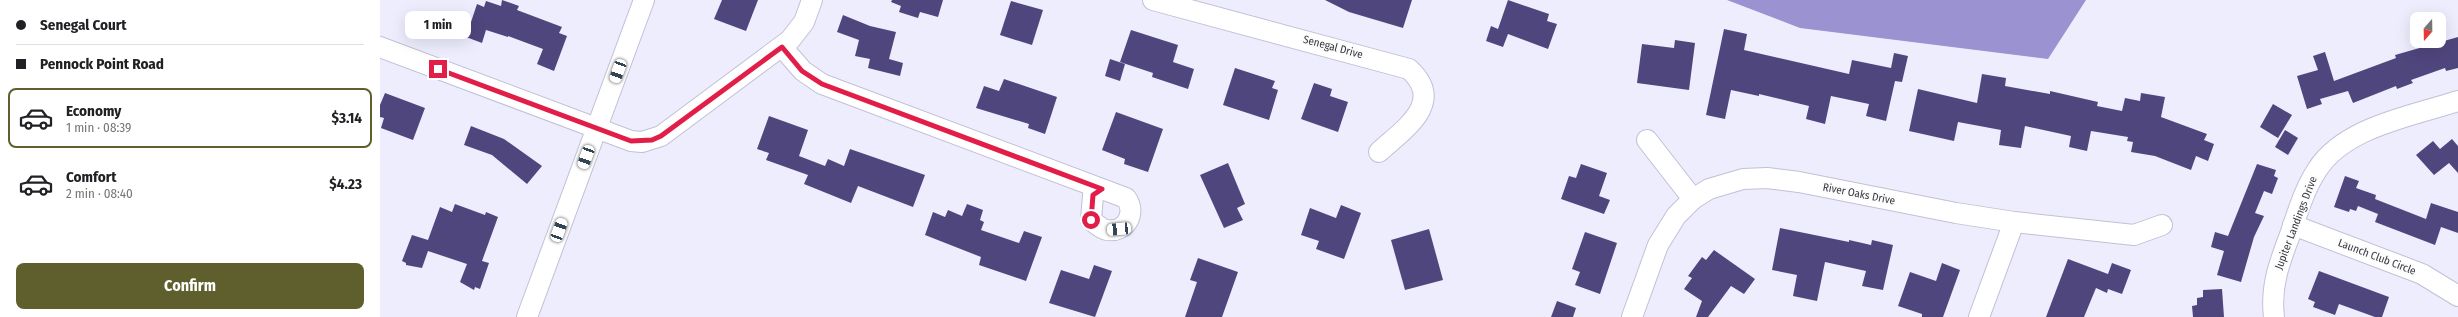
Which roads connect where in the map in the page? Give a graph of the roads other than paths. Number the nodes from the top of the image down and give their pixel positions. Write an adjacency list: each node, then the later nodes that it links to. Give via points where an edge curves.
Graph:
1 (644, 0): 7 (street)
2 (812, 0): 5 (street, via 804,22)
3 (1153, 0): 9 (street, Senegal Drive, via 1409,69 1422,86 1424,105 1420,115)
4 (380, 47): 7 (street)
5 (782, 47): 7 (street, via 652,140 631,141); 10 (street, via 802,71 822,84)
6 (2458, 101): 14 (street, Jupiter Landings Drive, via 2361,133 2341,144 2324,160 2311,179)
7 (597, 128): 16 (street)
8 (1647, 140): 11 (street)
9 (1379, 152)
10 (1102, 189)
11 (1693, 200): 12 (street, River Oaks Drive, via 1709,189 1731,181 1767,178); 17 (street, River Oaks Drive, via 1676,216 1662,236)
12 (2014, 222): 13 (street, River Oaks Drive, via 2134,234); 18 (street)
13 (2162, 224)
14 (2293, 225): 15 (street, Launch Club Circle, via 2422,274); 19 (street, Jupiter Landings Drive, via 2274,283)
15 (2458, 296)
16 (527, 317)
17 (1632, 317)
18 (1979, 317)
19 (2274, 317)

